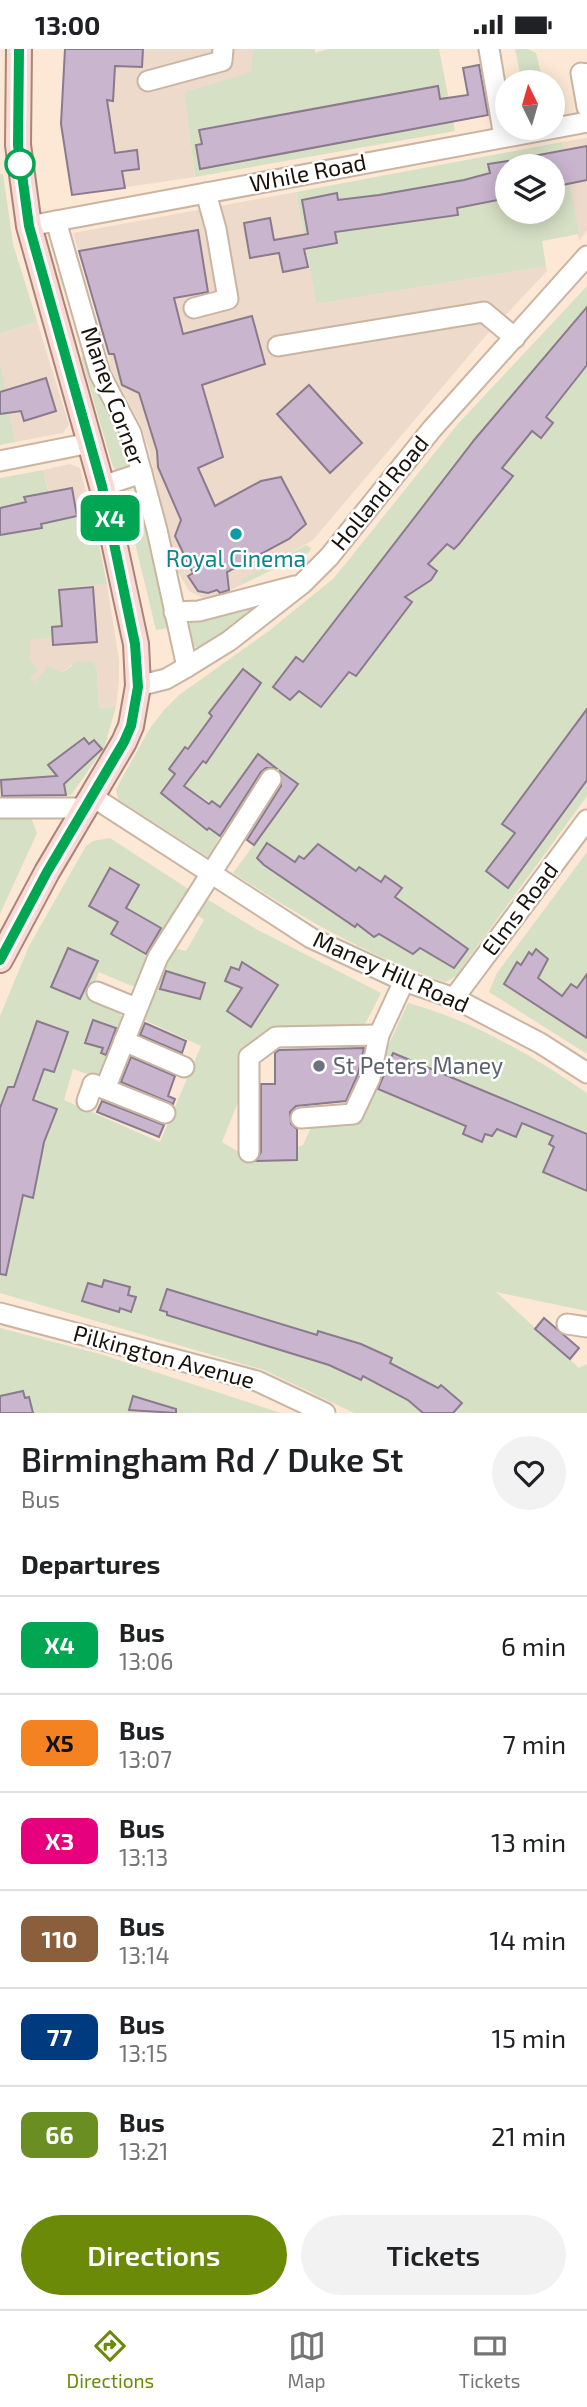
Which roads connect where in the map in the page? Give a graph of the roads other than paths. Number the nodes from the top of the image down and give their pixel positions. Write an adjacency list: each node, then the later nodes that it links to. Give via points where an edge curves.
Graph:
1 (19, 49): 13 (main road, via 18,145)
2 (223, 49): 5 (street, via 222,61)
3 (489, 49): 6 (street)
4 (587, 75): 7 (street, via 581,73)
5 (148, 81)
6 (495, 84)
7 (587, 107)
8 (587, 122): 9 (street, While Road)
9 (565, 126)
10 (495, 139): 11 (street, While Road)
11 (206, 193): 12 (street, While Road); 15 (street, via 228,299)
12 (56, 221): 13 (street, While Road); 20 (street, Maney Corner, via 94,356 131,433)
13 (29, 226): 18 (main road)
14 (587, 256): 16 (street, Holland Road)
15 (194, 308)
16 (515, 338): 17 (street, via 484,313); 22 (street, Holland Road)
17 (278, 346)
18 (90, 443): 19 (street); 21 (main road)
19 (0, 461)
20 (142, 473): 21 (street); 23 (street, Maney Corner)
21 (102, 486): 25 (main road, via 127,596)
22 (302, 584): 23 (street, via 199,611); 24 (street, Holland Road)
23 (174, 613): 24 (street, Maney Corner)
24 (187, 667): 25 (street, Holland Road)
25 (138, 687): 27 (main road, via 131,726)
26 (271, 779): 30 (street)
27 (90, 802): 28 (street); 30 (street, Maney Hill Road); 31 (main road)
28 (0, 808)
29 (587, 820): 34 (street, Elms Road)
30 (211, 872): 32 (street, Maney Hill Road, via 311,938); 35 (street, via 158,957)
31 (0, 960)
32 (404, 981): 34 (street, Maney Hill Road); 36 (street)
33 (97, 992): 35 (street)
34 (454, 998): 39 (street, Maney Hill Road)
35 (136, 1008): 37 (street)
36 (379, 1035): 43 (street, via 370,1078 353,1114); 44 (street, via 276,1037 249,1057)
37 (124, 1041): 38 (street); 40 (street)
38 (184, 1067)
39 (587, 1073)
40 (105, 1089): 41 (street, via 93,1084); 42 (street)
41 (87, 1101)
42 (165, 1113)
43 (301, 1118)
44 (249, 1152)
45 (0, 1313): 48 (street, Pilkington Avenue, via 257,1381)
46 (567, 1324): 47 (street)
47 (587, 1327)
48 (325, 1413)

